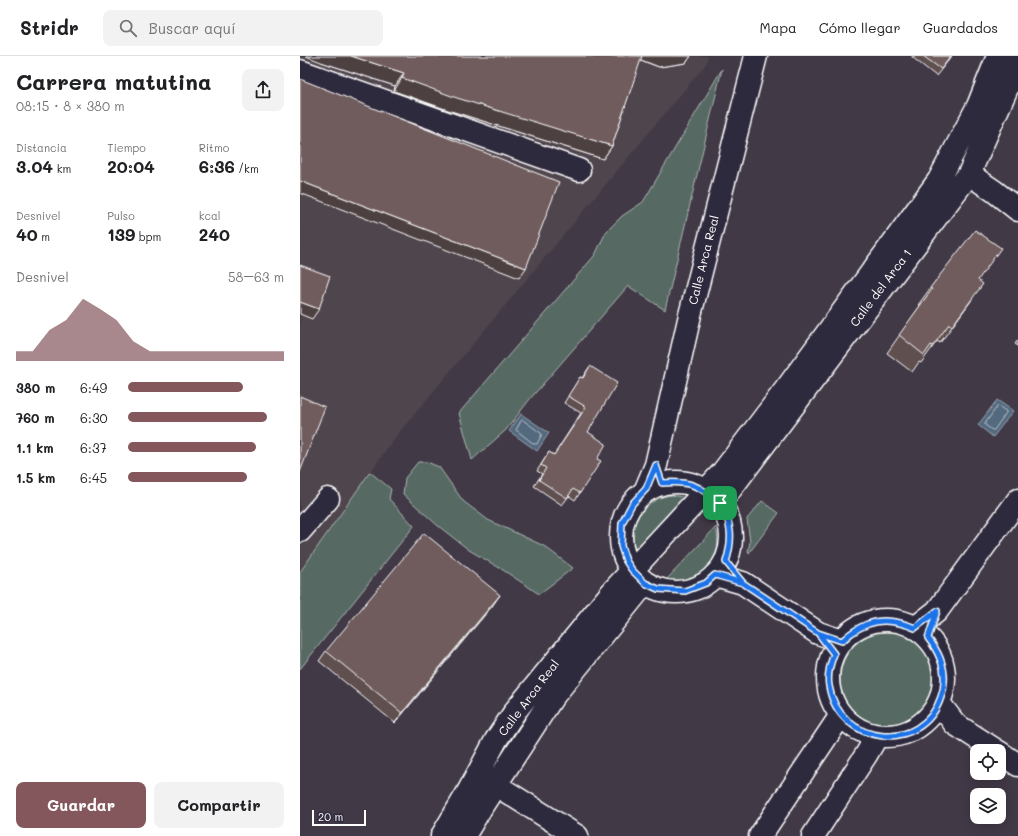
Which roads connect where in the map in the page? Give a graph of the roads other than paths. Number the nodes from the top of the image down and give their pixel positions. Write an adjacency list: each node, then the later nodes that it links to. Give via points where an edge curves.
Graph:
1 (756, 56): 8 (street, Calle Arca Real, via 690,315)
2 (998, 56): 9 (street, Calle del Arca 1, via 978,106 939,180 722,473)
3 (1018, 59): 6 (street, Calle del Arca 1)
4 (300, 71): 5 (street)
5 (579, 170)
6 (969, 174): 7 (street); 9 (street, Calle del Arca 1)
7 (1018, 210)
8 (655, 479): 9 (street, via 694,485); 14 (street, via 632,504 622,523 621,546 626,561)
9 (712, 496): 13 (street, via 726,513 731,530 730,550); 14 (street, Calle Arca Real)
10 (328, 499): 12 (street)
11 (1018, 500): 15 (street)
12 (300, 531)
13 (721, 568): 14 (street, via 706,583 685,591 658,589); 16 (street)
14 (638, 576): 23 (street, Calle Arca Real, via 552,698); 24 (street, Calle Arca Real, via 516,710 496,740)
15 (922, 633): 16 (street, via 903,623 890,620 876,621 851,632); 17 (street, via 937,649 943,662 944,690)
16 (838, 647): 18 (street, via 829,669 828,685)
17 (934, 710): 19 (street, via 918,727 905,734); 20 (street)
18 (841, 715): 19 (street, via 851,725); 27 (street)
19 (877, 736): 28 (street)
20 (986, 744)
21 (1006, 757): 22 (street)
22 (1018, 765)
23 (496, 785): 25 (street, Calle Arca Real); 26 (street)
24 (442, 836)
25 (464, 836)
26 (577, 836)
27 (760, 836)
28 (813, 836)

